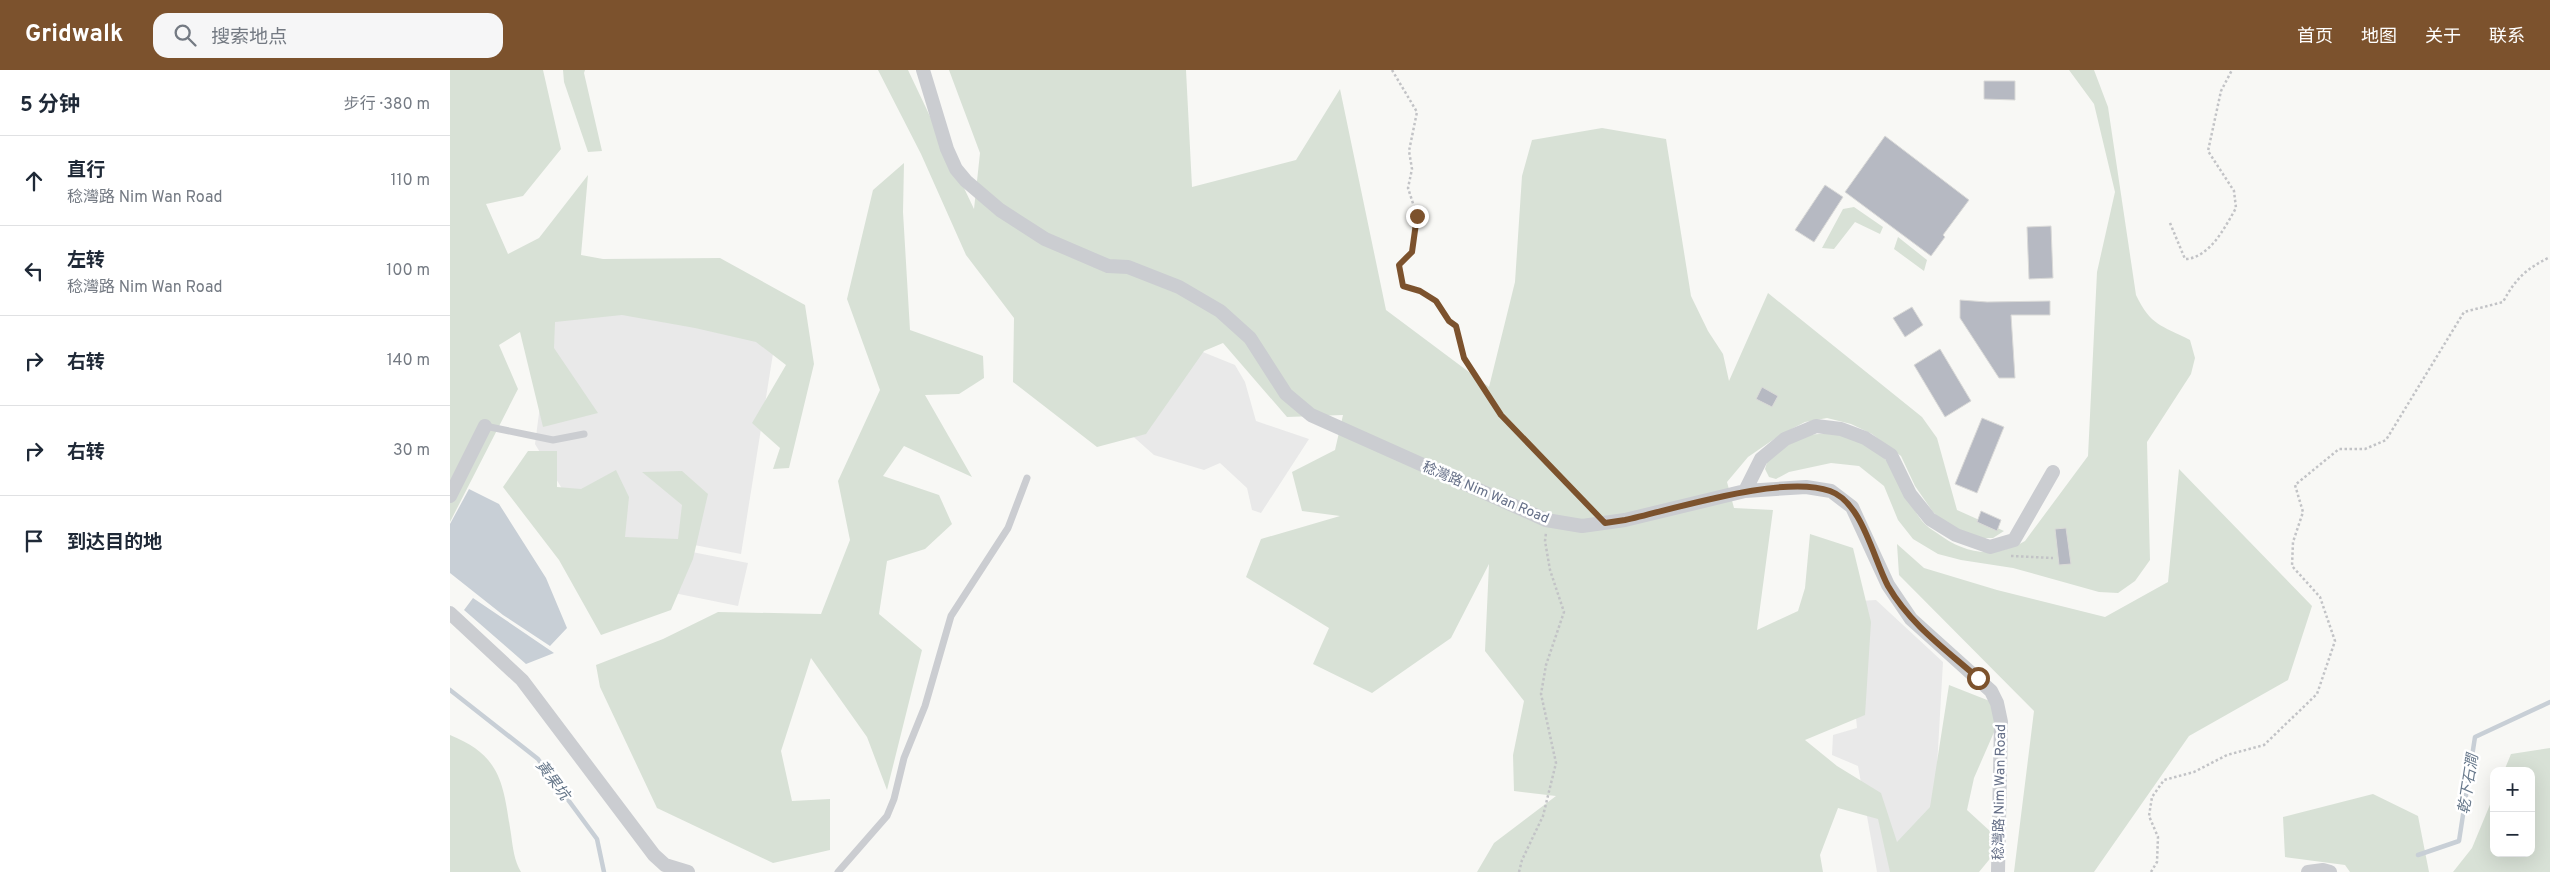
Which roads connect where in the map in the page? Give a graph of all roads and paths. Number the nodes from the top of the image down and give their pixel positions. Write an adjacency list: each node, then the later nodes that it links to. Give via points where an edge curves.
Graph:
1 (923, 70): 12 (street, 稔灣路 Nim Wan Road, via 956,169 1000,210 1045,239 1108,266 1128,267 1180,287 1220,311 1250,338 1286,394 1311,415)
2 (1392, 70): 13 (path, via 1417,112 1409,151 1412,169 1408,188 1417,216 1412,252 1399,265 1403,286 1436,301 1456,326 1464,358 1501,415)
3 (2232, 70): 4 (path, via 2222,91 2208,151 2234,191 2236,208 2215,243 2192,259 2185,260)
4 (2170, 223)
5 (2550, 257): 21 (path, via 2529,268 2513,283 2503,302 2464,312 2386,440 2365,449 2339,449 2295,485 2303,512 2293,542 2292,566 2320,597 2335,641 2317,694 2264,746 2164,780 2152,797 2149,816 2158,837 2158,862)
6 (485, 426): 7 (lane, via 554,440); 11 (street)
7 (584, 434)
8 (2053, 472): 14 (street, via 2014,540)
9 (1027, 478): 18 (lane, via 1008,528 951,616 925,706 904,758 887,816)
10 (1745, 492): 13 (street, 稔灣路 Nim Wan Road); 14 (street, via 1761,459 1785,439 1816,426 1841,429 1865,438 1891,454 1910,494 1930,519 1956,535); 20 (street, 稔灣路 Nim Wan Road, via 1806,486 1831,491 1852,507 1888,585 1910,619 1991,691 2001,722)
11 (450, 496)
12 (1548, 520): 13 (street, 稔灣路 Nim Wan Road, via 1582,526); 19 (path, via 1545,541 1550,570 1564,612 1546,665 1541,694 1556,764 1543,816)
13 (1605, 523)
14 (1990, 547): 15 (path, via 1998,553 2022,558)
15 (2053, 558)
16 (450, 613): 17 (street, via 522,680 654,855 665,865)
17 (688, 872)
18 (838, 872)
19 (1519, 872)
20 (1998, 872)
21 (2151, 872)
22 (2308, 872): 23 (street)
23 (2330, 872)

